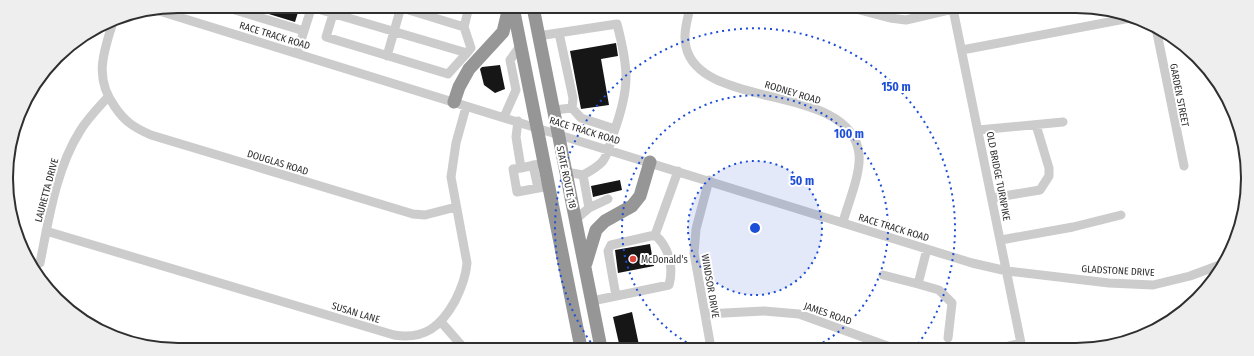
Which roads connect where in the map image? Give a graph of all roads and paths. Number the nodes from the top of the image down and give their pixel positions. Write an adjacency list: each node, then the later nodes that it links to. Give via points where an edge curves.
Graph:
1 (179, 13): 26 (street, RACE TRACK ROAD)
2 (245, 13): 19 (street)
3 (310, 13): 19 (street)
4 (330, 13): 15 (street)
5 (399, 13): 20 (street)
6 (421, 13): 17 (street)
7 (467, 13): 17 (street)
8 (508, 13): 32 (highway, via 503,32 469,69 459,86)
9 (514, 13): 24 (highway, STATE ROUTE 18)
10 (534, 13): 23 (highway, STATE ROUTE 18)
11 (689, 13): 59 (street, RODNEY ROAD, via 686,47 703,72 720,81 831,115 847,127 857,145 859,165)
12 (871, 13): 13 (street, via 906,20)
13 (936, 13)
14 (954, 13): 25 (street, OLD BRIDGE TURNPIKE)
15 (333, 14): 20 (street); 28 (street, via 326,37)
16 (1121, 20): 25 (street)
17 (464, 26): 27 (street, via 471,48)
18 (112, 27): 30 (street, via 102,63 102,77)
19 (304, 31): 26 (street)
20 (394, 32): 27 (street); 28 (street)
21 (559, 33): 23 (street); 33 (street, via 573,98); 40 (street, via 617,24 626,56 627,81 624,105)
22 (1157, 35): 46 (street, GARDEN STREET)
23 (538, 36): 34 (highway, STATE ROUTE 18)
24 (521, 45): 29 (street, via 510,60); 31 (highway, STATE ROUTE 18)
25 (962, 50): 41 (street, OLD BRIDGE TURNPIKE)
26 (297, 53): 32 (street, RACE TRACK ROAD)
27 (467, 53): 28 (street, via 448,74)
28 (387, 56)
29 (516, 90): 31 (street); 35 (street)
30 (108, 97): 55 (street, DOUGLAS ROAD, via 127,123 151,135 413,214 425,215); 60 (street, LAURETTA DRIVE, via 80,132 66,157)
31 (531, 97): 39 (highway, STATE ROUTE 18)
32 (460, 104): 35 (street, RACE TRACK ROAD); 55 (street, SUSAN LANE, via 450,177)
33 (572, 108): 34 (street); 40 (street, via 581,118)
34 (554, 110): 42 (highway, STATE ROUTE 18)
35 (504, 117): 36 (street, RACE TRACK ROAD)
36 (518, 121): 39 (street, RACE TRACK ROAD); 47 (street, via 516,137)
37 (1063, 122): 38 (street)
38 (1036, 125): 41 (street); 53 (street, via 1048,162 1049,176 1040,190)
39 (537, 127): 42 (street, RACE TRACK ROAD); 45 (highway, STATE ROUTE 18)
40 (615, 129): 43 (street)
41 (978, 130): 53 (street, OLD BRIDGE TURNPIKE)
42 (558, 133): 43 (street, RACE TRACK ROAD); 49 (highway, STATE ROUTE 18)
43 (609, 149): 44 (street, RACE TRACK ROAD); 50 (street, via 603,162)
44 (650, 162): 48 (street, RACE TRACK ROAD); 65 (highway, via 640,196 632,206 605,221 596,230)
45 (538, 164): 47 (street); 52 (highway, STATE ROUTE 18)
46 (1184, 166)
47 (521, 168): 52 (street, via 513,169 517,192)
48 (678, 171): 51 (street, RACE TRACK ROAD); 61 (street)
49 (566, 172): 50 (street); 58 (highway, STATE ROUTE 18)
50 (583, 175): 56 (street)
51 (709, 180): 59 (street, RACE TRACK ROAD); 72 (street, WINDSOR DRIVE, via 696,229 694,253)
52 (543, 187): 76 (highway, STATE ROUTE 18)
53 (992, 198): 62 (street, OLD BRIDGE TURNPIKE)
54 (608, 199): 56 (street)
55 (456, 207): 73 (street, SUSAN LANE, via 467,263 466,274 458,295)
56 (589, 208): 58 (street)
57 (1121, 215): 62 (street)
58 (576, 219): 65 (highway, STATE ROUTE 18)
59 (843, 222): 63 (street, RACE TRACK ROAD)
60 (46, 231): 64 (street, LAURETTA DRIVE); 73 (street, SUSAN LANE, via 394,335 406,337 425,332)
61 (655, 235): 70 (street, via 611,246 608,251); 70 (street, via 664,242 669,257 669,285)
62 (1001, 240): 67 (street, OLD BRIDGE TURNPIKE)
63 (927, 249): 67 (street, RACE TRACK ROAD); 69 (street)
64 (40, 263)
65 (586, 265): 71 (highway, STATE ROUTE 18)
66 (1215, 267): 67 (street, GLADSTONE DRIVE, via 1154,285 1109,283)
67 (1007, 271): 80 (street, OLD BRIDGE TURNPIKE)
68 (883, 275): 69 (street)
69 (918, 284): 74 (street, via 939,290 952,303)
70 (616, 296): 71 (street)
71 (592, 301): 77 (highway, STATE ROUTE 18)
72 (705, 314): 78 (street, WINDSOR DRIVE); 79 (street, JAMES ROAD, via 764,311 799,314)
73 (441, 322): 75 (street)
74 (948, 338)
75 (459, 343)
76 (579, 343)
77 (600, 343)
78 (711, 343)
79 (879, 343)
80 (1021, 343)

